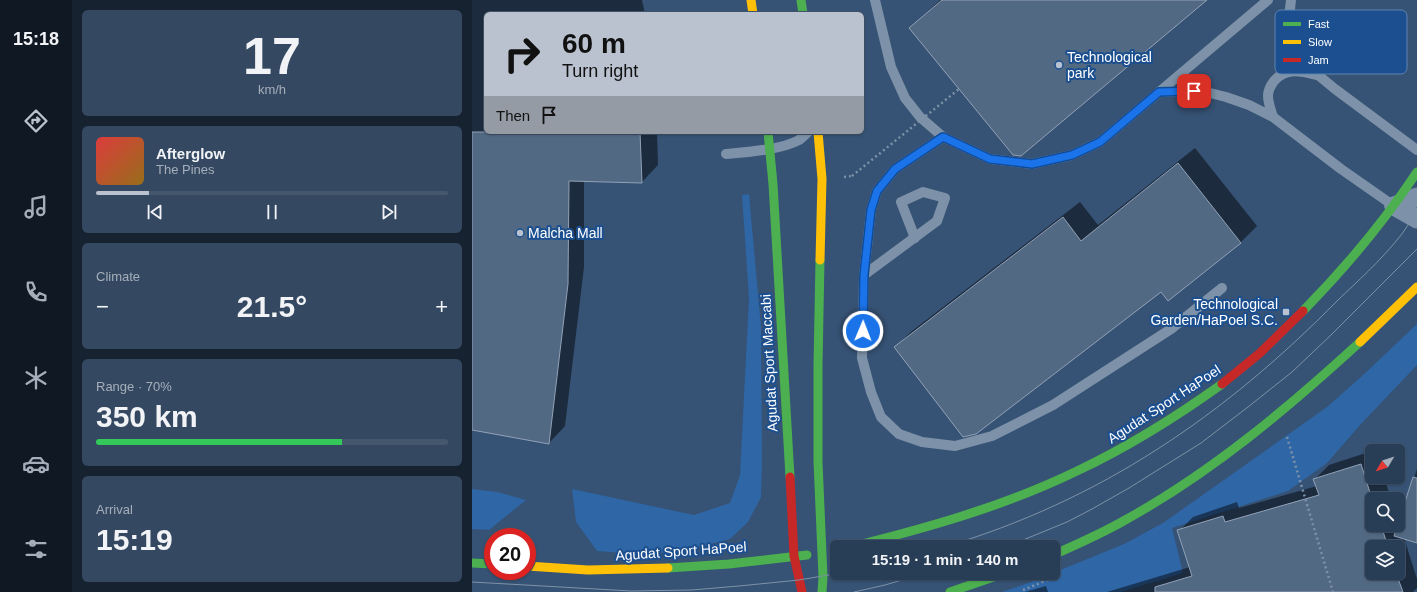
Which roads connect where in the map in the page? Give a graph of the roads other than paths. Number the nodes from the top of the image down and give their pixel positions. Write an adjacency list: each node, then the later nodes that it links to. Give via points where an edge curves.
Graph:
1 (751, 0): 7 (street)
2 (800, 0): 8 (street)
3 (875, 0): 17 (lane, via 891,67 905,98 920,117)
4 (1268, 0): 12 (lane)
5 (1291, 0): 6 (lane)
6 (1290, 10)
7 (753, 12)
8 (803, 12)
9 (1282, 74): 13 (lane, via 1271,85 1268,95)
10 (1314, 74): 11 (lane)
11 (1318, 75): 19 (lane)
12 (1159, 92): 13 (lane, via 1210,93 1249,105); 17 (lane, via 1100,142 1072,155 1032,164 990,159)
13 (1273, 117): 23 (lane)
14 (768, 134): 18 (street, Agudat Sport Maccabi)
15 (806, 134): 18 (lane, via 787,145)
16 (818, 134): 30 (street, via 822,179 818,462)
17 (943, 137): 26 (lane, via 895,169 877,191 871,210)
18 (770, 148): 20 (lane); 32 (street, Agudat Sport Maccabi)
19 (1417, 150)
20 (726, 154)
21 (1417, 172): 23 (street, Agudat Sport HaPoel)
22 (1417, 197): 23 (street)
23 (1394, 206): 24 (street); 29 (street, Agudat Sport HaPoel, via 1313,302 1275,339 1231,377 1175,417 1097,462 1042,488 960,518)
24 (1417, 219)
25 (915, 238): 25 (lane, via 937,221 945,198 923,192 901,202); 26 (lane)
26 (864, 275): 28 (lane, via 862,358 881,417 899,434 922,442 955,446 992,436 1053,405 1170,330)
27 (1417, 287): 31 (street, via 1291,404 1223,457 1151,505)
28 (1222, 288)
29 (877, 540)
30 (826, 552): 32 (street, Agudat Sport HaPoel); 38 (street)
31 (1060, 552)
32 (794, 556): 35 (street, Agudat Sport HaPoel, via 683,568 637,570); 37 (street, Agudat Sport Maccabi)
33 (472, 563): 34 (street)
34 (484, 564)
35 (536, 567)
36 (985, 580): 39 (street)
37 (802, 592)
38 (822, 592)
39 (950, 592)

